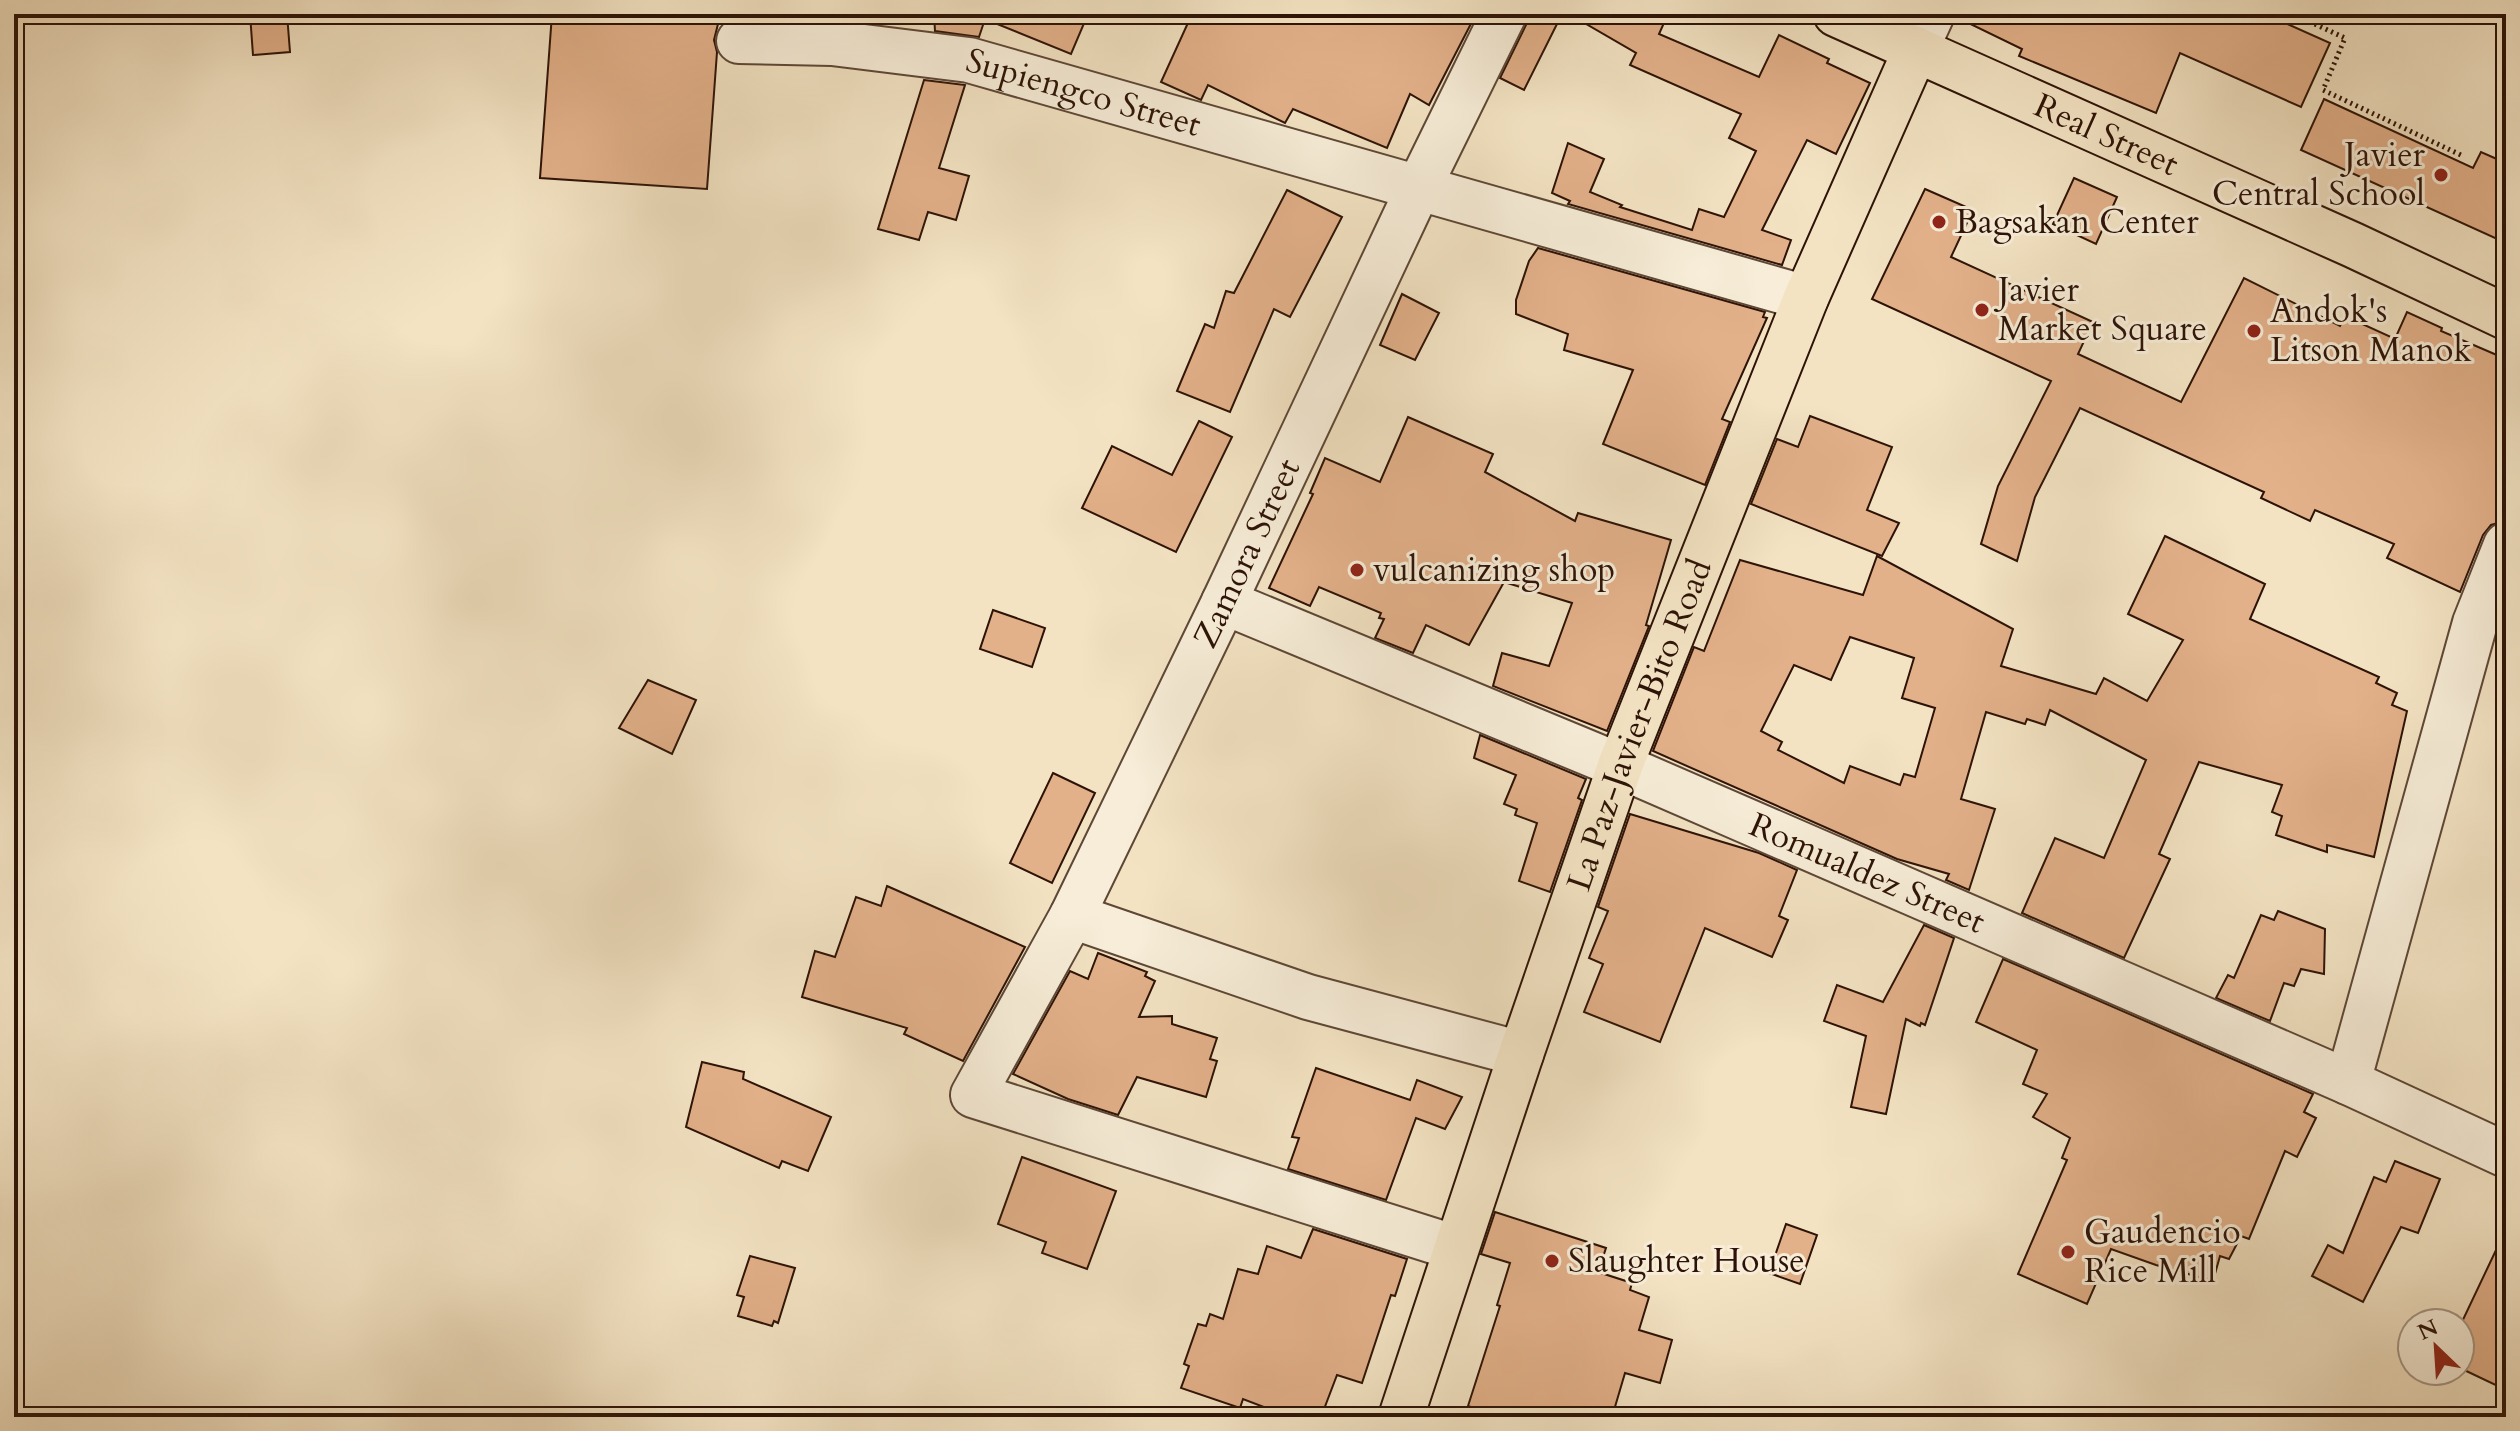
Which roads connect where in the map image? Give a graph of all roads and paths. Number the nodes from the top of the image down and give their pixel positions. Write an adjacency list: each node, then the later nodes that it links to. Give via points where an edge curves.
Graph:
1 (1504, 14): 7 (street, Zamora Street)
2 (1836, 14): 4 (main road, Real Street)
3 (2293, 14): 6 (path, via 2345,38 2323,90)
4 (1924, 32): 8 (main road, La Paz-Javier-Bito Road); 9 (main road, Real Street)
5 (739, 41): 7 (street, Supiengco Street, via 832,43 969,60)
6 (2463, 156)
7 (1419, 187): 8 (street, Supiengco Street); 11 (street, Zamora Street)
8 (1806, 298): 12 (main road, La Paz-Javier-Bito Road)
9 (2506, 317)
10 (2506, 545): 15 (street, via 2475,623)
11 (1224, 602): 12 (street, Romualdez Street); 13 (street, Zamora Street)
12 (1620, 766): 14 (main road, La Paz-Javier-Bito Road); 15 (street, Romualdez Street)
13 (1072, 916): 14 (street, via 1308,997); 17 (street, Zamora Street, via 973,1095)
14 (1521, 1054): 17 (main road, La Paz-Javier-Bito Road)
15 (2348, 1082): 16 (street, Romualdez Street)
16 (2506, 1155)
17 (1456, 1248): 18 (main road, La Paz-Javier-Bito Road)
18 (1401, 1417)

